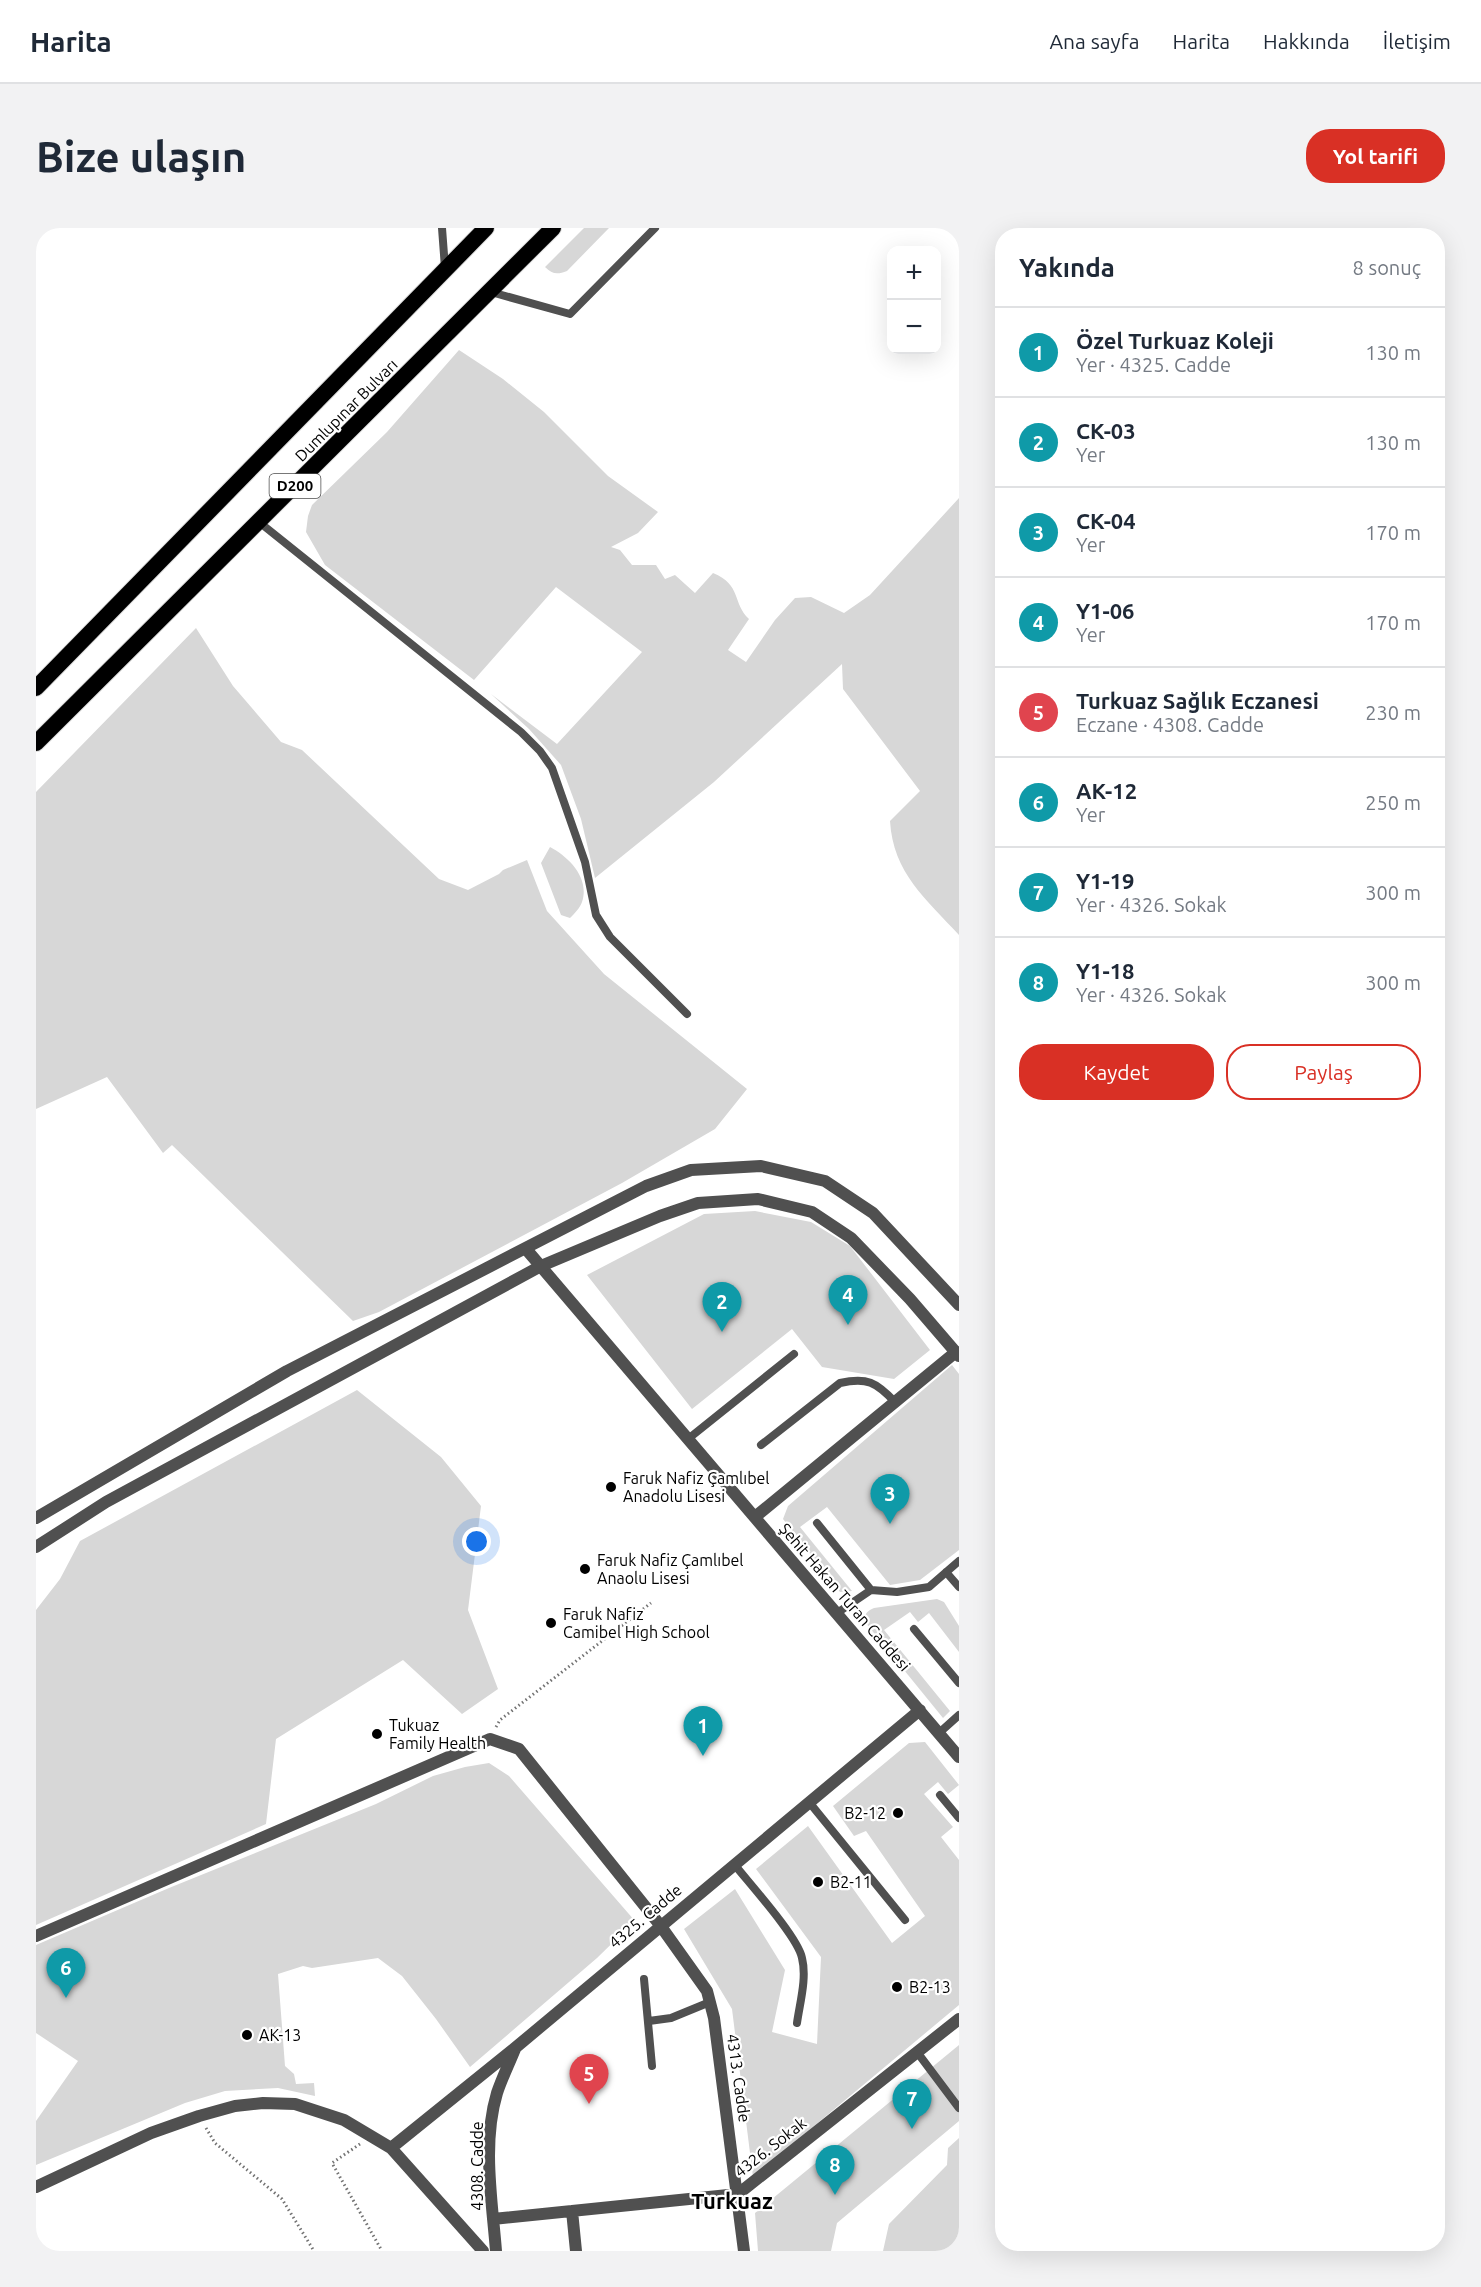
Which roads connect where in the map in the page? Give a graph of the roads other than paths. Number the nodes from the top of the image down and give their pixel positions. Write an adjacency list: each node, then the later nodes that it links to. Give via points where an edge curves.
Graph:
1 (442, 228): 5 (lane)
2 (486, 228): 5 (highway, Dumlupınar Bulvarı / D200)
3 (553, 228): 6 (highway, Dumlupınar Bulvarı / D200)
4 (655, 228): 6 (lane, via 570,314)
5 (445, 272): 8 (highway, Dumlupınar Bulvarı / D200)
6 (491, 292): 7 (highway, Dumlupınar Bulvarı / D200)
7 (259, 522): 9 (highway, Dumlupınar Bulvarı / D200); 10 (lane, via 540,751 552,768 585,862 597,915 610,937)
8 (36, 688)
9 (36, 743)
10 (687, 1014)
11 (526, 1249): 12 (street, Şehit Hakan Turan Caddesi); 13 (street, via 646,1186 691,1170 761,1166 825,1181 873,1213); 20 (street, via 287,1371)
12 (541, 1266): 15 (street, via 698,1203 758,1199 812,1212 851,1238); 17 (street, Şehit Hakan Turan Caddesi); 22 (street, via 106,1502)
13 (959, 1305)
14 (794, 1354): 17 (lane)
15 (957, 1354): 16 (street)
16 (895, 1402): 18 (lane, via 880,1386 854,1380 840,1383); 19 (street)
17 (688, 1439): 19 (street, Şehit Hakan Turan Caddesi)
18 (761, 1445)
19 (755, 1517): 27 (street, Şehit Hakan Turan Caddesi)
20 (36, 1518)
21 (817, 1523): 26 (lane)
22 (36, 1546)
23 (959, 1561): 24 (lane)
24 (946, 1572): 25 (lane); 26 (lane, via 929,1587 897,1592)
25 (959, 1587)
26 (871, 1590): 27 (lane)
27 (837, 1613): 30 (street, Şehit Hakan Turan Caddesi)
28 (914, 1629): 29 (lane)
29 (959, 1683)
30 (920, 1710): 32 (street, Şehit Hakan Turan Caddesi); 35 (street, 4325. Cadde)
31 (959, 1715): 32 (lane)
32 (939, 1733): 33 (street, Şehit Hakan Turan Caddesi)
33 (959, 1757)
34 (940, 1795): 36 (lane)
35 (808, 1802): 37 (street, 4325. Cadde); 38 (lane)
36 (959, 1818)
37 (734, 1864): 39 (street, 4325. Cadde); 45 (lane, via 787,1930 802,1956 804,1972)
38 (905, 1920)
39 (660, 1925): 40 (street, 4313. Cadde, via 519,1749 490,1739); 42 (street, 4313. Cadde, via 707,1991); 46 (street, 4325. Cadde)
40 (36, 1936)
41 (644, 1979): 44 (lane)
42 (710, 2002): 44 (lane, via 671,2018); 52 (street, 4313. Cadde)
43 (959, 2019): 47 (street, 4326. Sokak)
44 (648, 2021): 48 (lane)
45 (797, 2023)
46 (515, 2048): 50 (street, 4325. Cadde); 54 (street, 4308. Cadde, via 497,2093 490,2130)
47 (917, 2052): 49 (lane); 52 (street, 4326. Sokak)
48 (652, 2066)
49 (959, 2108)
50 (391, 2148): 51 (street, via 344,2120 295,2104 235,2106 152,2133); 55 (street)
51 (36, 2187)
52 (738, 2194): 53 (street, 4326. Sokak); 58 (street, 4313. Cadde)
53 (572, 2211): 54 (street, 4326. Sokak); 57 (street)
54 (493, 2219): 56 (street, 4308. Cadde)
55 (483, 2251)
56 (496, 2251)
57 (576, 2251)
58 (744, 2251)

